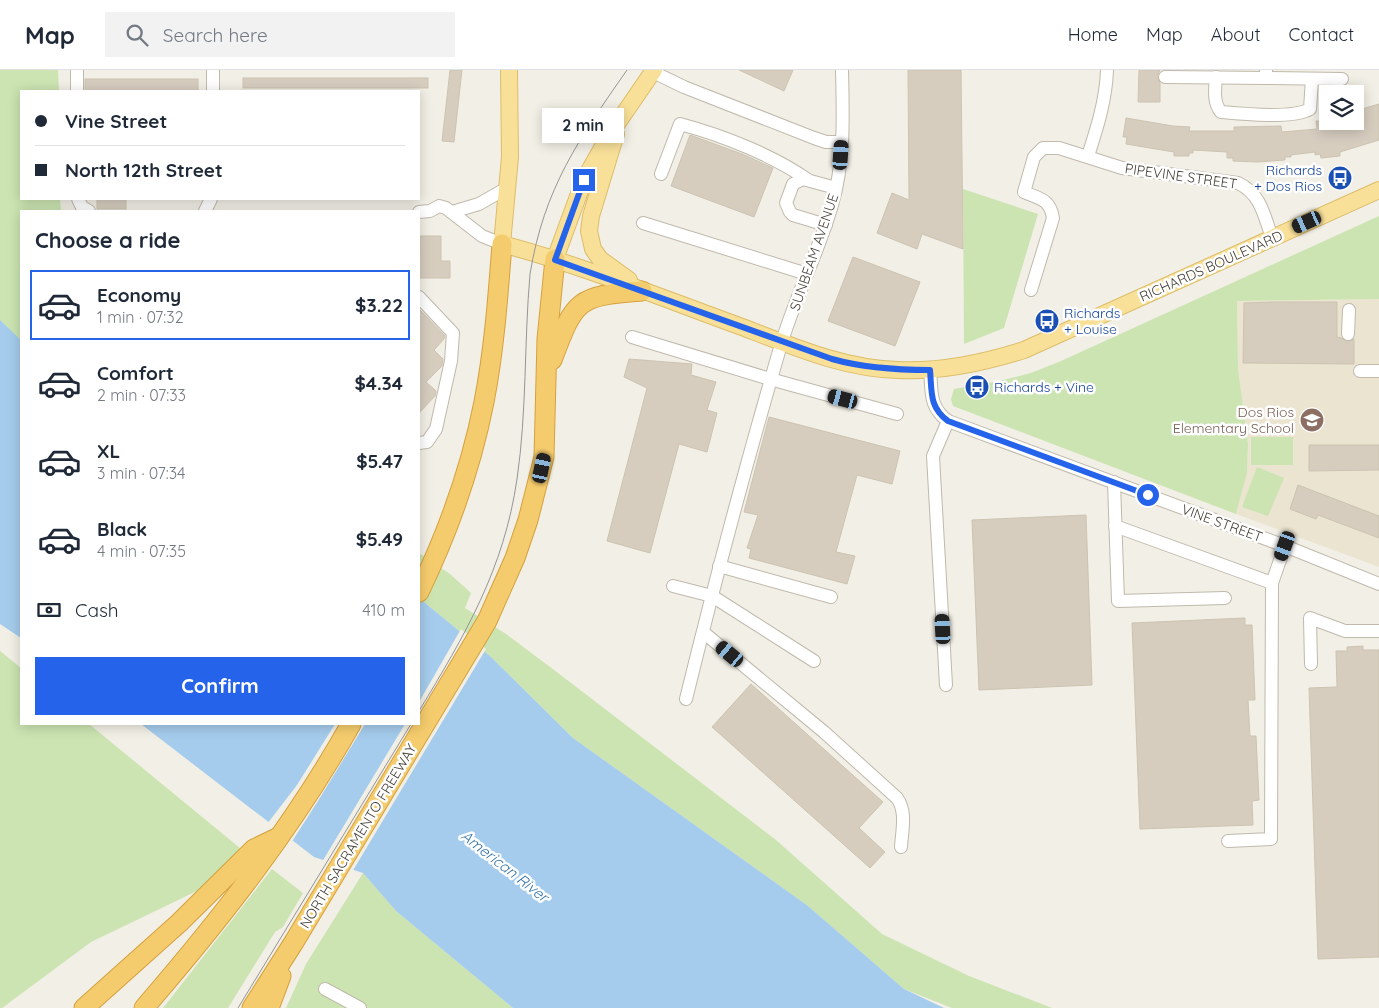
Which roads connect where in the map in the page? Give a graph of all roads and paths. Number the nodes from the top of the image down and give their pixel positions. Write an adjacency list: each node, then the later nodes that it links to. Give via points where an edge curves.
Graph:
1 (77, 70): 12 (street)
2 (213, 70): 13 (street)
3 (509, 70): 19 (main road)
4 (842, 70): 15 (street, SUNBEAM AVENUE)
5 (1106, 70): 16 (street, via 1099,120)
6 (653, 71): 14 (main road); 15 (street, via 684,87 814,138)
7 (1266, 74): 9 (street); 10 (street)
8 (1165, 77): 9 (street)
9 (1216, 77): 10 (street, via 1217,107 1221,112 1244,114 1304,113 1310,109)
10 (1312, 79): 11 (street)
11 (1342, 79)
12 (77, 90)
13 (213, 90)
14 (621, 116): 30 (main road, via 584,180); 33 (main road, via 589,225 589,237 600,259)
15 (842, 142): 20 (street, SUNBEAM AVENUE)
16 (1088, 156): 28 (street, PIPEVINE STREET, via 1122,168 1238,183 1257,196); 32 (street, PIPEVINE STREET, via 1059,148 1043,148 1034,157 1024,192 1047,202 1053,218)
17 (661, 174): 18 (street, via 680,124 787,165)
18 (808, 180): 20 (street); 27 (street, via 793,184 787,207 793,214)
19 (508, 188): 25 (street, via 479,204); 29 (main road)
20 (836, 188): 27 (street, SUNBEAM AVENUE)
21 (1379, 190): 28 (main road, RICHARDS BOULEVARD)
22 (78, 200): 23 (street)
23 (87, 210)
24 (420, 212): 25 (street, via 439,206)
25 (452, 212): 29 (street, via 482,236)
26 (644, 223): 31 (street)
27 (826, 225): 31 (street, SUNBEAM AVENUE)
28 (1272, 238): 39 (main road, RICHARDS BOULEVARD, via 1024,350 990,360)
29 (502, 244): 30 (main road, RICHARDS BOULEVARD); 54 (highway, via 484,404 471,456 440,547)
30 (555, 260): 33 (main road, RICHARDS BOULEVARD); 42 (highway, NORTH SACRAMENTO FREEWAY)
31 (807, 274): 38 (street, SUNBEAM AVENUE)
32 (1031, 290)
33 (642, 291): 38 (main road, RICHARDS BOULEVARD); 42 (highway, via 592,297 575,310 566,323)
34 (420, 298): 46 (street, via 453,333 451,361 436,429 427,442)
35 (1350, 310): 36 (street)
36 (1348, 334)
37 (632, 337): 43 (street)
38 (781, 342): 39 (main road, RICHARDS BOULEVARD, via 850,364); 43 (street, SUNBEAM AVENUE)
39 (930, 370): 45 (street, via 933,401 938,413)
40 (1360, 371): 41 (street)
41 (1379, 371)
42 (547, 376): 68 (highway, NORTH SACRAMENTO FREEWAY, via 540,479 522,539 487,621)
43 (770, 380): 44 (street); 50 (street, SUNBEAM AVENUE)
44 (897, 414)
45 (948, 421): 47 (street, VINE STREET); 62 (street, via 933,456)
46 (420, 443)
47 (1114, 482): 48 (street); 49 (street, VINE STREET)
48 (1115, 526): 51 (street); 57 (street, via 1118,601)
49 (1285, 546): 51 (street); 52 (street, VINE STREET)
50 (719, 566): 55 (street, SUNBEAM AVENUE); 56 (street)
51 (1272, 583): 65 (street, via 1271,839)
52 (1379, 584)
53 (673, 586): 55 (street)
54 (420, 590)
55 (712, 596): 59 (street, SUNBEAM AVENUE); 60 (street)
56 (831, 597)
57 (1225, 598)
58 (1379, 631): 61 (street, via 1345,631 1310,618)
59 (703, 632): 63 (street, SUNBEAM AVENUE); 66 (street, via 824,732 897,798 903,814)
60 (814, 662)
61 (1311, 664)
62 (946, 685)
63 (686, 699)
64 (350, 725): 67 (highway, via 280,837 254,849)
65 (1228, 841)
66 (901, 846)
67 (240, 877): 70 (highway, via 179,923); 71 (highway, via 202,941)
68 (294, 942): 72 (highway, NORTH SACRAMENTO FREEWAY); 73 (highway)
69 (325, 989): 74 (street)
70 (84, 1008)
71 (144, 1008)
72 (252, 1008)
73 (269, 1008)
74 (360, 1008)

